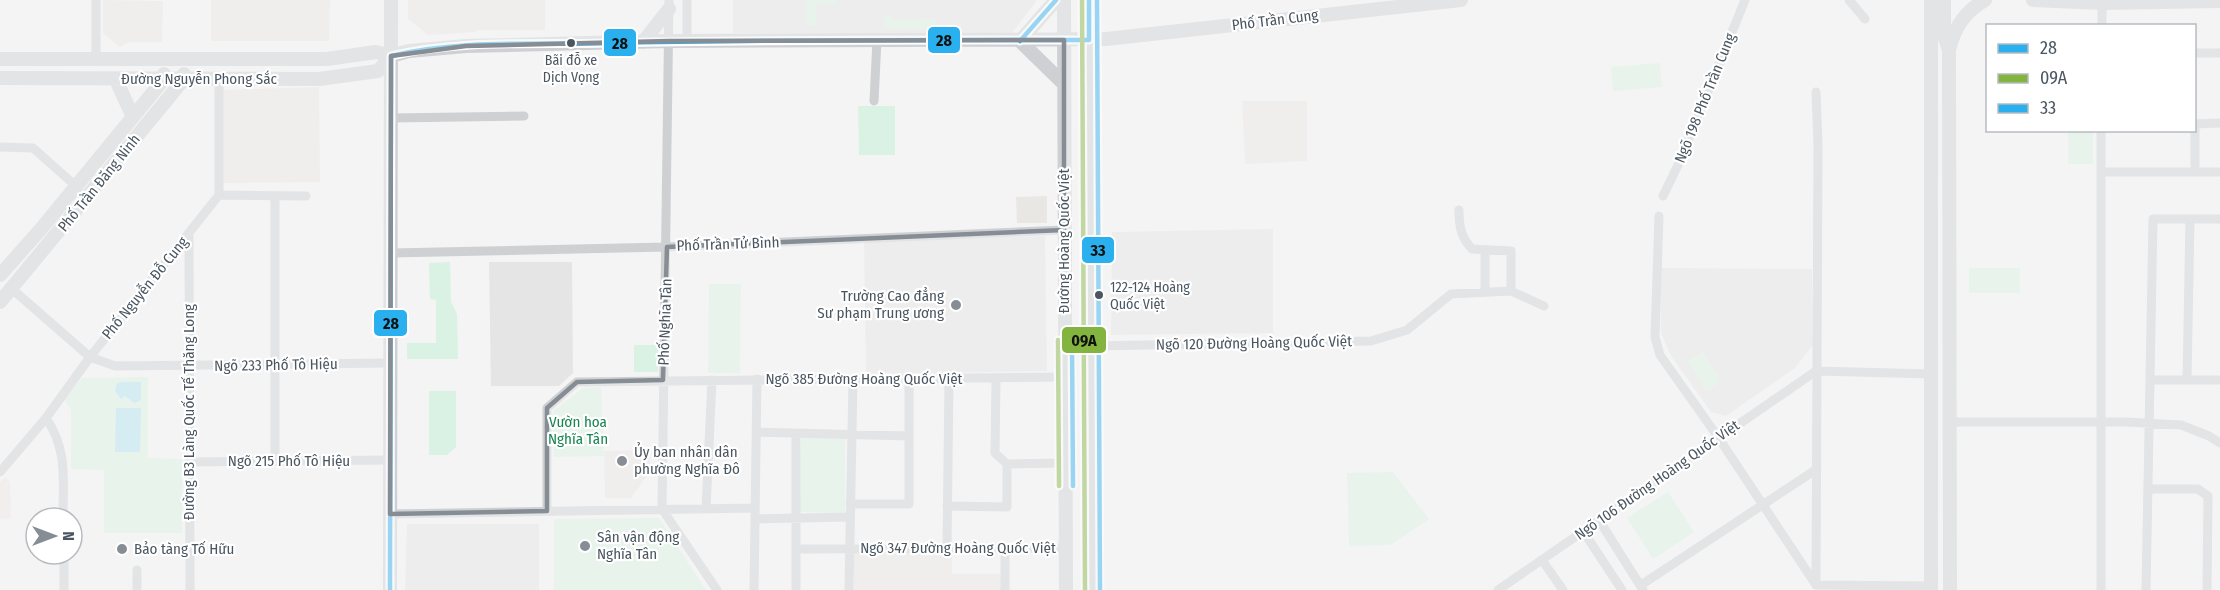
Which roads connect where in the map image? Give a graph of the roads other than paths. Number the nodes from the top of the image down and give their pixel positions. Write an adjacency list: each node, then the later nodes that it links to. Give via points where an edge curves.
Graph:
1 (96, 0): 32 (street)
2 (391, 0): 29 (main road)
3 (687, 0): 23 (street)
4 (1056, 0): 24 (main road)
5 (1064, 0): 20 (main road, Đường Hoàng Quốc Việt)
6 (1089, 0): 21 (main road, Đường Hoàng Quốc Việt)
7 (1461, 0): 21 (main road, Phố Trần Cung)
8 (1746, 0): 59 (street, Ngõ 198 Phố Trần Cung)
9 (1849, 0): 17 (street)
10 (1931, 0): 83 (main road)
11 (1944, 0): 26 (main road, via 1944,35)
12 (1985, 0): 26 (main road, via 1961,20)
13 (2033, 0): 15 (main road)
14 (2220, 1): 15 (main road)
15 (2102, 3): 18 (street)
16 (669, 4): 22 (street, Phố Nghĩa Tân); 25 (main road)
17 (1865, 19)
18 (2102, 24)
19 (877, 40): 23 (main road, Đường Nguyễn Phong Sắc); 24 (main road, Đường Nguyễn Phong Sắc); 43 (street)
20 (1064, 40): 21 (main road, Phố Trần Cung); 24 (main road, Đường Nguyễn Phong Sắc); 41 (main road, Đường Hoàng Quốc Việt)
21 (1089, 40): 77 (main road, Đường Hoàng Quốc Việt)
22 (669, 41): 23 (main road, Đường Nguyễn Phong Sắc); 25 (main road, Đường Nguyễn Phong Sắc); 68 (street, Phố Nghĩa Tân)
23 (687, 41)
24 (1020, 41): 41 (main road)
25 (643, 42): 29 (main road, Đường Nguyễn Phong Sắc, via 466,46)
26 (1949, 50): 96 (main road)
27 (2196, 53): 28 (street)
28 (2220, 53)
29 (391, 56): 31 (main road, Đường Nguyễn Phong Sắc, via 376,52); 36 (main road, Đường Nguyễn Phong Sắc, via 378,71); 46 (main road)
30 (0, 59): 32 (main road, Đường Nguyễn Phong Sắc)
31 (334, 59): 34 (main road, Đường Nguyễn Phong Sắc); 36 (main road)
32 (96, 60): 33 (main road, Đường Nguyễn Phong Sắc)
33 (163, 60): 34 (main road, Đường Nguyễn Phong Sắc); 37 (main road)
34 (184, 60): 38 (main road)
35 (0, 78): 39 (main road, Đường Nguyễn Phong Sắc)
36 (335, 78): 40 (main road, Đường Nguyễn Phong Sắc)
37 (164, 79): 38 (main road, Đường Nguyễn Phong Sắc); 39 (main road, Đường Nguyễn Phong Sắc); 45 (main road, Phố Trần Đăng Ninh)
38 (184, 79): 40 (main road, Đường Nguyễn Phong Sắc); 67 (main road, Phố Trần Đăng Ninh)
39 (116, 80): 45 (main road)
40 (219, 80): 56 (street)
41 (1064, 84): 65 (main road, Đường Hoàng Quốc Việt)
42 (1816, 92): 82 (street)
43 (874, 101)
44 (524, 116): 46 (street)
45 (133, 117): 55 (main road, Phố Trần Đăng Ninh)
46 (392, 118): 70 (main road)
47 (2220, 123): 48 (street)
48 (2196, 124)
49 (2101, 132): 52 (street)
50 (2195, 132): 53 (street)
51 (0, 147): 55 (street, via 33,148)
52 (2101, 172): 53 (street); 97 (street)
53 (2195, 172): 54 (street)
54 (2220, 172)
55 (76, 186): 64 (main road, Phố Trần Đăng Ninh)
56 (219, 195): 57 (street); 66 (street, Phố Nguyễn Đỗ Cung)
57 (275, 196): 58 (street); 80 (street)
58 (306, 196)
59 (1663, 196)
60 (1459, 210): 69 (street, via 1462,239 1472,249)
61 (1659, 216): 103 (street, via 1657,346)
62 (2190, 219): 63 (street); 92 (street, via 2153,219); 93 (street)
63 (2220, 219)
64 (41, 229): 67 (main road); 71 (main road, Phố Trần Đăng Ninh)
65 (1065, 230): 68 (street, Phố Trần Tử Bình); 84 (main road, Đường Hoàng Quốc Việt)
66 (189, 233): 78 (street, Phố Nguyễn Đỗ Cung); 81 (street, Đường B3 Làng Quốc Tế Thăng Long)
67 (53, 238): 72 (main road, Phố Trần Đăng Ninh)
68 (667, 247): 70 (street, Phố Trần Tử Bình); 90 (street, Phố Nghĩa Tân)
69 (1485, 251): 73 (street, via 1511,251); 74 (street)
70 (391, 253): 79 (main road)
71 (3, 268)
72 (12, 289): 75 (main road, Phố Trần Đăng Ninh); 78 (street)
73 (1511, 291): 74 (street, Ngõ 120 Đường Hoàng Quốc Việt); 76 (street)
74 (1485, 292): 77 (street, Ngõ 120 Đường Hoàng Quốc Việt, via 1451,294 1407,330 1352,343)
75 (0, 302)
76 (1544, 306)
77 (1092, 346): 150 (main road, Đường Hoàng Quốc Việt)
78 (90, 357): 81 (street, Ngõ 233 Phố Tô Hiệu, via 115,366); 95 (street, Phố Nguyễn Đỗ Cung)
79 (391, 363): 80 (street, Ngõ 233 Phố Tô Hiệu); 105 (main road)
80 (275, 365): 81 (street, Ngõ 233 Phố Tô Hiệu); 106 (street)
81 (189, 366): 107 (street, Đường B3 Làng Quốc Tế Thăng Long)
82 (1816, 371): 83 (street); 103 (street, Ngõ 106 Đường Hoàng Quốc Việt); 110 (street)
83 (1931, 374): 139 (main road)
84 (1065, 377): 87 (street, Ngõ 385 Đường Hoàng Quốc Việt); 108 (main road, Đường Hoàng Quốc Việt)
85 (909, 378): 86 (street, Ngõ 385 Đường Hoàng Quốc Việt); 89 (street, Ngõ 385 Đường Hoàng Quốc Việt); 102 (street)
86 (949, 378): 87 (street, Ngõ 385 Đường Hoàng Quốc Việt); 116 (street)
87 (996, 378): 109 (street, via 995,453)
88 (757, 379): 89 (street, Ngõ 385 Đường Hoàng Quốc Việt); 91 (street, Ngõ 385 Đường Hoàng Quốc Việt); 99 (street)
89 (853, 379): 101 (street)
90 (663, 380): 91 (street, Ngõ 385 Đường Hoàng Quốc Việt); 118 (street, Phố Nghĩa Tân); 120 (street, Ngõ 385 Đường Hoàng Quốc Việt, via 577,382 547,408)
91 (712, 380): 119 (street)
92 (2151, 380): 93 (street); 98 (street)
93 (2187, 380): 94 (street)
94 (2220, 380)
95 (46, 418): 111 (street, Phố Nguyễn Đỗ Cung); 115 (street, via 61,447)
96 (1949, 422): 97 (street); 154 (main road)
97 (2101, 422): 98 (street); 155 (street)
98 (2150, 423): 104 (street, via 2181,425); 112 (street)
99 (756, 432): 100 (street); 117 (street)
100 (796, 433): 101 (street); 123 (street)
101 (852, 435): 102 (street); 114 (street)
102 (909, 436): 114 (street, via 909,504)
103 (1718, 437): 113 (street); 125 (street, Ngõ 106 Đường Hoàng Quốc Việt)
104 (2220, 444)
105 (389, 460): 106 (street, Ngõ 215 Phố Tô Hiệu); 121 (main road)
106 (275, 461): 107 (street, Ngõ 215 Phố Tô Hiệu)
107 (190, 462): 142 (street, Đường B3 Làng Quốc Tế Thăng Long)
108 (1066, 463): 109 (street); 130 (main road, Đường Hoàng Quốc Việt)
109 (1007, 464): 116 (street, via 1007,507)
110 (1817, 468): 113 (street); 137 (street)
111 (0, 472)
112 (2148, 489): 126 (street, via 2198,489 2208,496); 156 (street)
113 (1762, 503): 137 (street); 138 (street)
114 (850, 504): 122 (street)
115 (63, 506)
116 (947, 506): 133 (street)
117 (755, 508): 119 (street); 124 (street)
118 (662, 509): 119 (street); 120 (street); 144 (street)
119 (706, 509)
120 (548, 511): 121 (street)
121 (390, 514): 143 (main road)
122 (850, 517): 123 (street); 132 (street)
123 (796, 518): 124 (street); 131 (street)
124 (755, 519): 145 (street)
125 (1599, 520): 128 (street, Ngõ 106 Đường Hoàng Quốc Việt); 138 (street)
126 (2208, 526): 127 (street); 157 (street)
127 (2220, 526)
128 (1582, 531): 134 (street, Ngõ 106 Đường Hoàng Quốc Việt); 153 (street)
129 (1005, 548): 130 (street, Ngõ 347 Đường Hoàng Quốc Việt); 133 (street, Ngõ 347 Đường Hoàng Quốc Việt); 148 (street)
130 (1066, 548): 149 (main road, Đường Hoàng Quốc Việt)
131 (796, 549): 132 (street, Ngõ 347 Đường Hoàng Quốc Việt); 146 (street)
132 (850, 549): 133 (street, Ngõ 347 Đường Hoàng Quốc Việt); 147 (street)
133 (947, 549)
134 (1542, 560): 151 (street, Ngõ 106 Đường Hoàng Quốc Việt); 152 (street)
135 (64, 566): 140 (street)
136 (137, 570): 141 (street)
137 (1816, 587): 139 (street)
138 (1642, 588)
139 (1931, 588)
140 (64, 590)
141 (137, 590)
142 (190, 590)
143 (390, 590)
144 (717, 590)
145 (754, 590)
146 (796, 590)
147 (849, 590)
148 (1005, 590)
149 (1066, 590)
150 (1093, 590)
151 (1498, 590)
152 (1563, 590)
153 (1622, 590)
154 (1950, 590)
155 (2101, 590)
156 (2146, 590)
157 (2207, 590)

